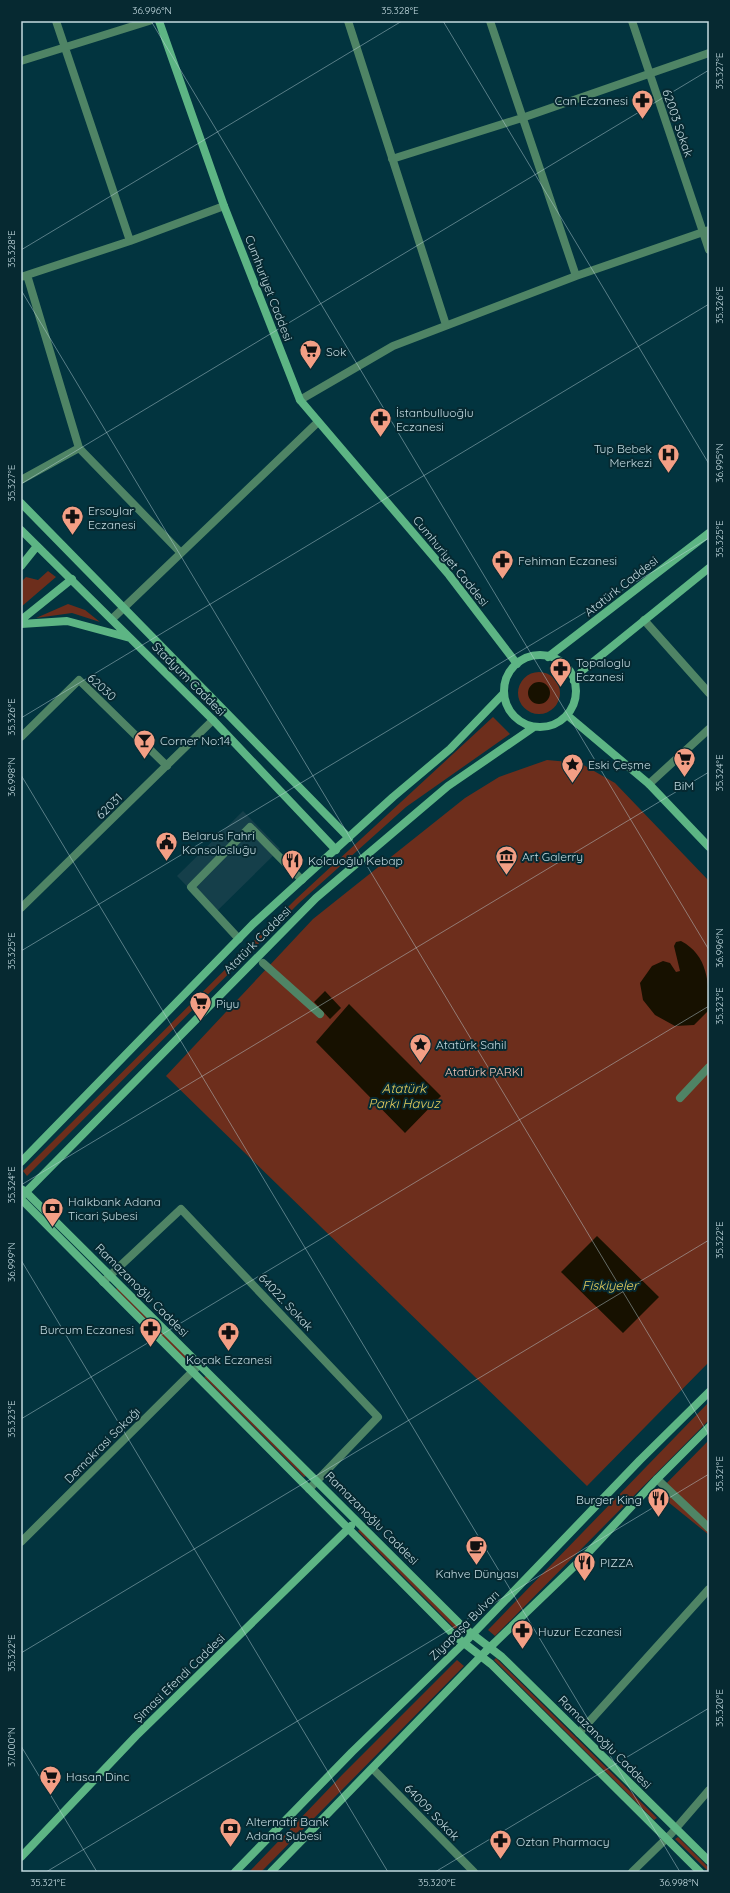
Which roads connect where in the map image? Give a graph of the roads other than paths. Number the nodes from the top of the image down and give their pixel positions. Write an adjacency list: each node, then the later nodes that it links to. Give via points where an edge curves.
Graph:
1 (56, 21): 7 (street)
2 (149, 21): 7 (street)
3 (159, 21): 13 (main road, Cumhuriyet Caddesi)
4 (348, 21): 12 (street)
5 (490, 21): 11 (street)
6 (632, 21): 10 (street, 62003 Sokak)
7 (64, 46): 9 (street); 15 (street)
8 (709, 53): 10 (street)
9 (21, 62)
10 (649, 74): 11 (street); 14 (street, 62003 Sokak)
11 (522, 118): 12 (street); 18 (street)
12 (392, 159): 19 (street)
13 (224, 206): 15 (street); 20 (main road, Cumhuriyet Caddesi)
14 (706, 232): 16 (street, 62003 Sokak); 18 (street)
15 (130, 241): 17 (street)
16 (709, 250)
17 (24, 276): 22 (street)
18 (576, 276): 19 (street)
19 (446, 325): 20 (street, via 393,346)
20 (300, 400): 21 (main road, Cumhuriyet Caddesi)
21 (318, 422): 28 (street); 39 (main road, Cumhuriyet Caddesi, via 449,575)
22 (79, 448): 23 (street); 28 (street)
23 (21, 480)
24 (21, 503): 32 (main road)
25 (21, 530): 27 (main road, Stadyum Caddesi)
26 (709, 533): 38 (main road, Atatürk Caddesi)
27 (37, 546): 29 (main road); 31 (main road, Stadyum Caddesi)
28 (181, 552): 32 (street)
29 (21, 566)
30 (709, 568): 35 (main road)
31 (72, 579): 33 (main road, Stadyum Caddesi); 34 (main road)
32 (124, 608): 33 (street); 50 (main road)
33 (112, 619): 37 (main road, Stadyum Caddesi)
34 (21, 620)
35 (644, 620): 40 (main road); 41 (street)
36 (21, 624): 37 (main road, via 67,621)
37 (132, 639): 44 (main road, Stadyum Caddesi)
38 (548, 657): 39 (main road, via 526,658); 40 (main road, via 564,665)
39 (517, 664): 42 (main road, via 505,682)
40 (574, 680): 43 (main road, via 576,692)
41 (709, 692)
42 (504, 693): 45 (main road, via 506,705 513,715 522,723); 50 (main road, Atatürk Caddesi, via 450,749)
43 (567, 715): 45 (main road, via 558,723); 49 (main road)
44 (213, 720): 48 (street, 62031); 52 (main road, Stadyum Caddesi)
45 (534, 727): 61 (main road, Atatürk Caddesi, via 448,786 316,898)
46 (709, 729): 49 (street)
47 (21, 737): 48 (street, 62030, via 78,680)
48 (167, 766): 54 (street, 62031)
49 (649, 784): 51 (main road)
50 (349, 838): 52 (main road, Atatürk Caddesi)
51 (709, 847)
52 (336, 850): 53 (main road, Atatürk Caddesi)
53 (302, 880): 55 (main road, Atatürk Caddesi); 55 (street, via 250,827 191,887)
54 (21, 908)
55 (239, 939): 60 (main road, Atatürk Caddesi)
56 (263, 963): 57 (street)
57 (320, 1014)
58 (709, 1067): 59 (street)
59 (680, 1098)
60 (21, 1162)
61 (22, 1194): 62 (main road, Ramazanoğlu Caddesi); 63 (main road, Ramazanoğlu Caddesi)
62 (110, 1275): 63 (street, 64022. Sokak); 64 (main road, Ramazanoğlu Caddesi); 69 (street, 64022. Sokak, via 180,1209 378,1417)
63 (103, 1282): 65 (main road, Ramazanoğlu Caddesi)
64 (200, 1364): 65 (street, Demokrasi Sokağı); 69 (main road, Ramazanoğlu Caddesi)
65 (192, 1372): 70 (main road, Ramazanoğlu Caddesi); 74 (street, Demokrasi Sokağı)
66 (709, 1392): 76 (main road, Ziyapaşa Bulvarı)
67 (709, 1427): 68 (main road)
68 (657, 1479): 72 (street); 78 (main road, via 588,1553)
69 (317, 1481): 70 (street, 64022. Sokak); 71 (main road, Ramazanoğlu Caddesi)
70 (309, 1489): 73 (main road, Ramazanoğlu Caddesi)
71 (357, 1521): 73 (main road, Şimasi Efendi Caddesi); 76 (main road, Ramazanoğlu Caddesi)
72 (709, 1528)
73 (349, 1529): 77 (main road, Ramazanoğlu Caddesi); 84 (main road, Şimasi Efendi Caddesi, via 136,1736)
74 (21, 1542)
75 (709, 1589): 80 (street)
76 (473, 1634): 77 (main road, Ziyapaşa Bulvarı); 78 (main road, Ramazanoğlu Caddesi)
77 (464, 1643): 79 (main road, Ramazanoğlu Caddesi); 86 (main road, Ziyapaşa Bulvarı, via 352,1752)
78 (490, 1648): 79 (main road); 80 (main road, Ramazanoğlu Caddesi)
79 (481, 1657): 81 (main road); 83 (main road, Ramazanoğlu Caddesi)
80 (579, 1733): 83 (main road, Ramazanoğlu Caddesi)
81 (373, 1769): 87 (main road); 88 (street, 64009. Sokak)
82 (709, 1790): 83 (street)
83 (671, 1833): 85 (main road, Ramazanoğlu Caddesi); 89 (street); 90 (main road, Ramazanoğlu Caddesi)
84 (21, 1857)
85 (709, 1861)
86 (235, 1872)
87 (272, 1872)
88 (474, 1872)
89 (632, 1872)
90 (700, 1872)

